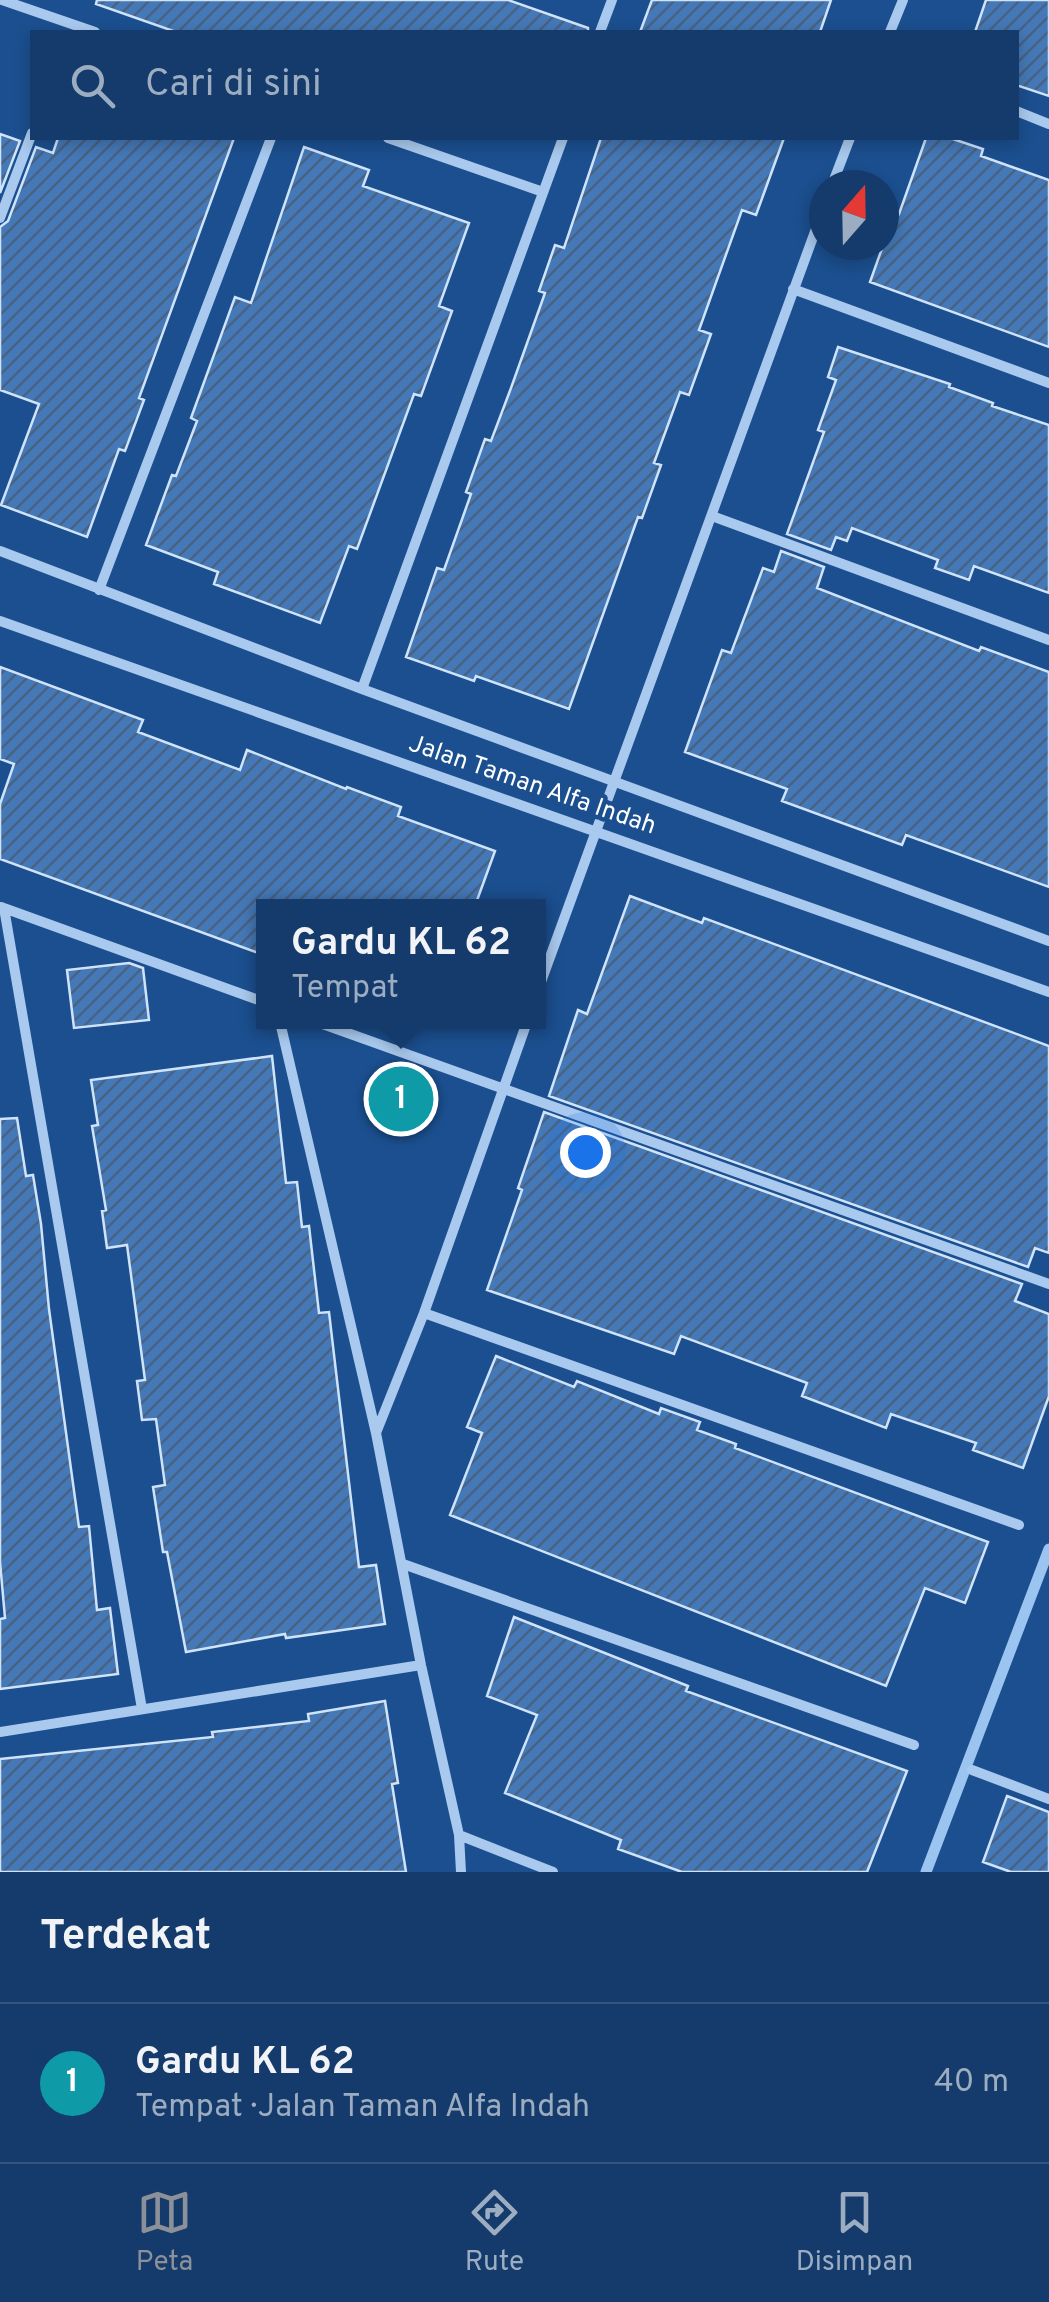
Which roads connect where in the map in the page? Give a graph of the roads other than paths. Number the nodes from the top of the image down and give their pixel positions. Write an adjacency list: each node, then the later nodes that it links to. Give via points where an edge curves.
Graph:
1 (2, 0): 4 (street)
2 (612, 0): 5 (street)
3 (903, 0): 6 (street)
4 (73, 29)
5 (601, 30)
6 (891, 30)
7 (1019, 113): 8 (street)
8 (1049, 124)
9 (30, 138): 16 (street)
10 (270, 140): 22 (street)
11 (394, 140): 15 (street)
12 (561, 140): 15 (street)
13 (849, 140): 14 (street)
14 (838, 170)
15 (543, 192): 25 (street)
16 (0, 218)
17 (809, 245): 18 (street, Jalan Taman Alfa Indah)
18 (792, 289): 19 (street); 20 (street, Jalan Taman Alfa Indah)
19 (1049, 383)
20 (712, 516): 24 (street); 26 (street, Jalan Taman Alfa Indah)
21 (0, 551): 22 (street, Jalan Taman Alfa Indah)
22 (98, 590): 25 (street, Jalan Taman Alfa Indah)
23 (0, 621): 27 (street, Jalan Taman Alfa Indah)
24 (1049, 640)
25 (362, 689): 26 (street, Jalan Taman Alfa Indah)
26 (608, 780): 27 (street, Jalan Taman Alfa Indah); 29 (street, Jalan Taman Alfa Indah)
27 (598, 831): 30 (street, Jalan Taman Alfa Indah); 31 (street, Jalan Taman Alfa Indah)
28 (2, 908): 32 (street); 43 (street)
29 (1049, 941)
30 (546, 969)
31 (1049, 992)
32 (256, 999)
33 (282, 1029): 39 (street)
34 (336, 1029): 36 (street)
35 (524, 1029): 36 (street)
36 (502, 1089): 37 (street); 38 (street)
37 (1049, 1284)
38 (424, 1314): 39 (street); 40 (street)
39 (376, 1433): 41 (street)
40 (1020, 1525)
41 (402, 1564): 42 (street); 45 (street)
42 (420, 1665): 43 (street); 48 (street)
43 (142, 1709): 44 (street)
44 (0, 1732)
45 (914, 1744)
46 (972, 1770): 47 (street)
47 (1049, 1799)
48 (460, 1835): 49 (street); 50 (street)
49 (461, 1872)
50 (553, 1872)

